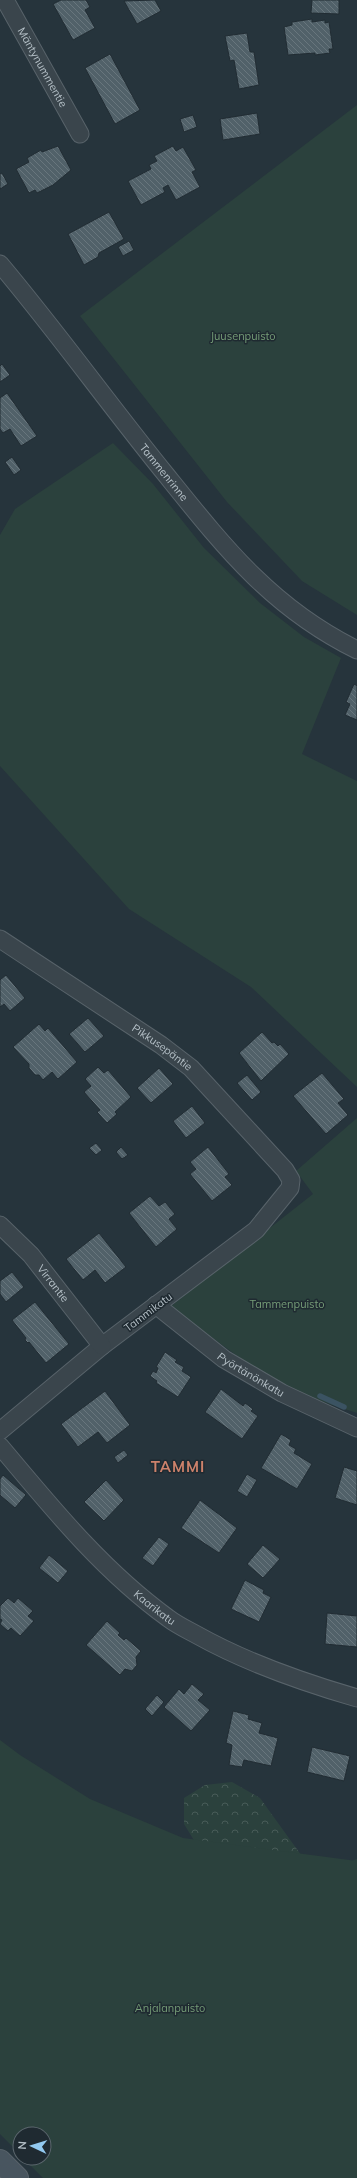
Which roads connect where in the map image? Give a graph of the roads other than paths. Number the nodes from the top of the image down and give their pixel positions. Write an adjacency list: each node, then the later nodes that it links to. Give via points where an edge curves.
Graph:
1 (5, 0): 2 (street, Mäntynummentie)
2 (80, 134)
3 (0, 264): 4 (street, Tammenrinne, via 218,539 284,605 310,624)
4 (357, 650)
5 (0, 939): 6 (street, Pikkusepäntie, via 191,1068 285,1170 291,1180)
6 (290, 1188): 8 (street, Tammikatu, via 256,1230)
7 (0, 1225): 9 (street, Virrantie, via 31,1255)
8 (156, 1305): 9 (street, Tammikatu); 10 (street, Pyörtänönkatu, via 224,1359 282,1393)
9 (102, 1346): 11 (street, Tammikatu)
10 (357, 1428)
11 (0, 1431)
12 (0, 1446): 13 (street, Kaarikatu, via 58,1517 90,1551 132,1590 170,1619 220,1648 315,1686)
13 (357, 1698)
14 (0, 2160): 15 (street)
15 (17, 2178)

